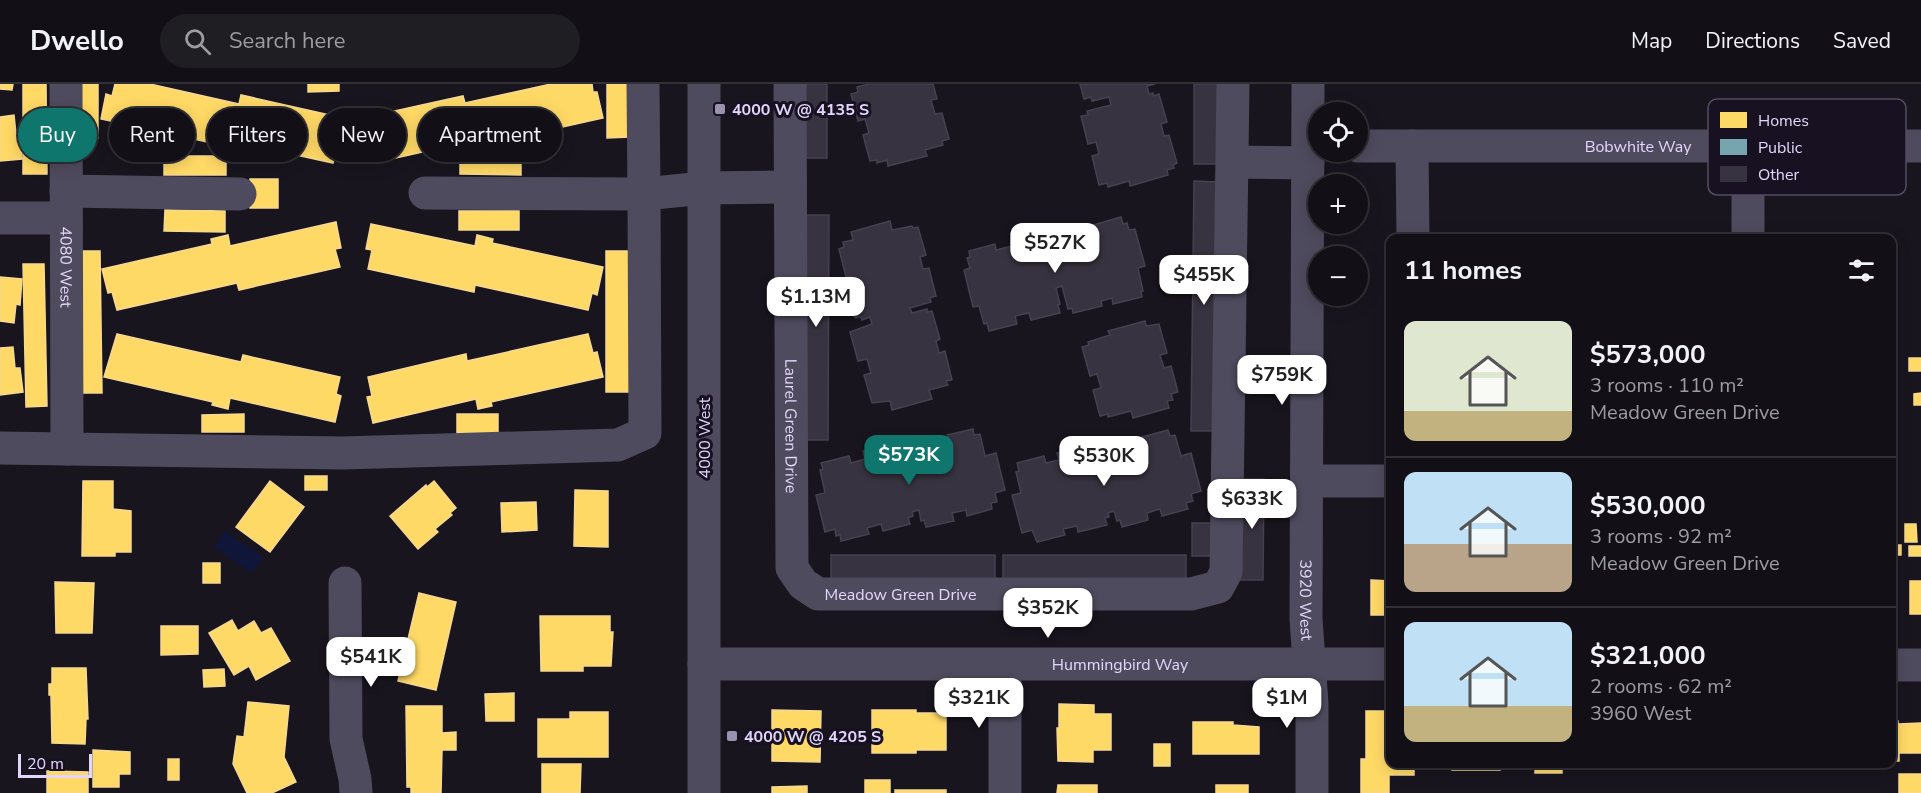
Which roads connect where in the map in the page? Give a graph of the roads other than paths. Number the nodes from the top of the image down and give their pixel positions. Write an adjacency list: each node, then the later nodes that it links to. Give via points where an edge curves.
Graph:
1 (66, 84): 20 (street, 4080 West)
2 (644, 84): 18 (street)
3 (704, 84): 15 (street, 4000 West)
4 (789, 84): 14 (street, Laurel Green Drive)
5 (1233, 84): 12 (street)
6 (1308, 84): 7 (street, 3920 West)
7 (1309, 102)
8 (1368, 146): 9 (street, Bobwhite Way)
9 (1412, 146): 10 (street, Bobwhite Way); 22 (street)
10 (1708, 146)
11 (1308, 152): 12 (street)
12 (1233, 162): 29 (street, Meadow Green Drive, via 1226,572 1218,586 1191,594 818,594)
13 (1312, 162): 26 (street, 3920 West)
14 (789, 187): 15 (street); 29 (street, Laurel Green Drive, via 792,568)
15 (704, 188): 18 (street); 30 (street, 4000 West)
16 (240, 194): 20 (street)
17 (424, 194): 18 (street)
18 (644, 194): 25 (street, via 645,433 618,445 354,453)
19 (1748, 195): 23 (street)
20 (66, 204): 21 (street); 25 (street, 4080 West)
21 (0, 218)
22 (1413, 234)
23 (1748, 234)
24 (0, 448): 25 (street)
25 (68, 448)
26 (1307, 481): 27 (street); 31 (street, 3920 West, via 1306,619)
27 (1386, 481)
28 (345, 583): 36 (street, via 346,739)
29 (803, 584)
30 (704, 664): 33 (street, Hummingbird Way); 37 (street, 4000 West)
31 (1310, 664): 32 (street, Hummingbird Way); 33 (street, Hummingbird Way); 39 (street, 3920 West)
32 (1386, 664)
33 (1005, 665): 38 (street)
34 (1896, 665): 35 (street)
35 (1921, 665)
36 (356, 793)
37 (704, 793)
38 (1005, 793)
39 (1312, 793)

